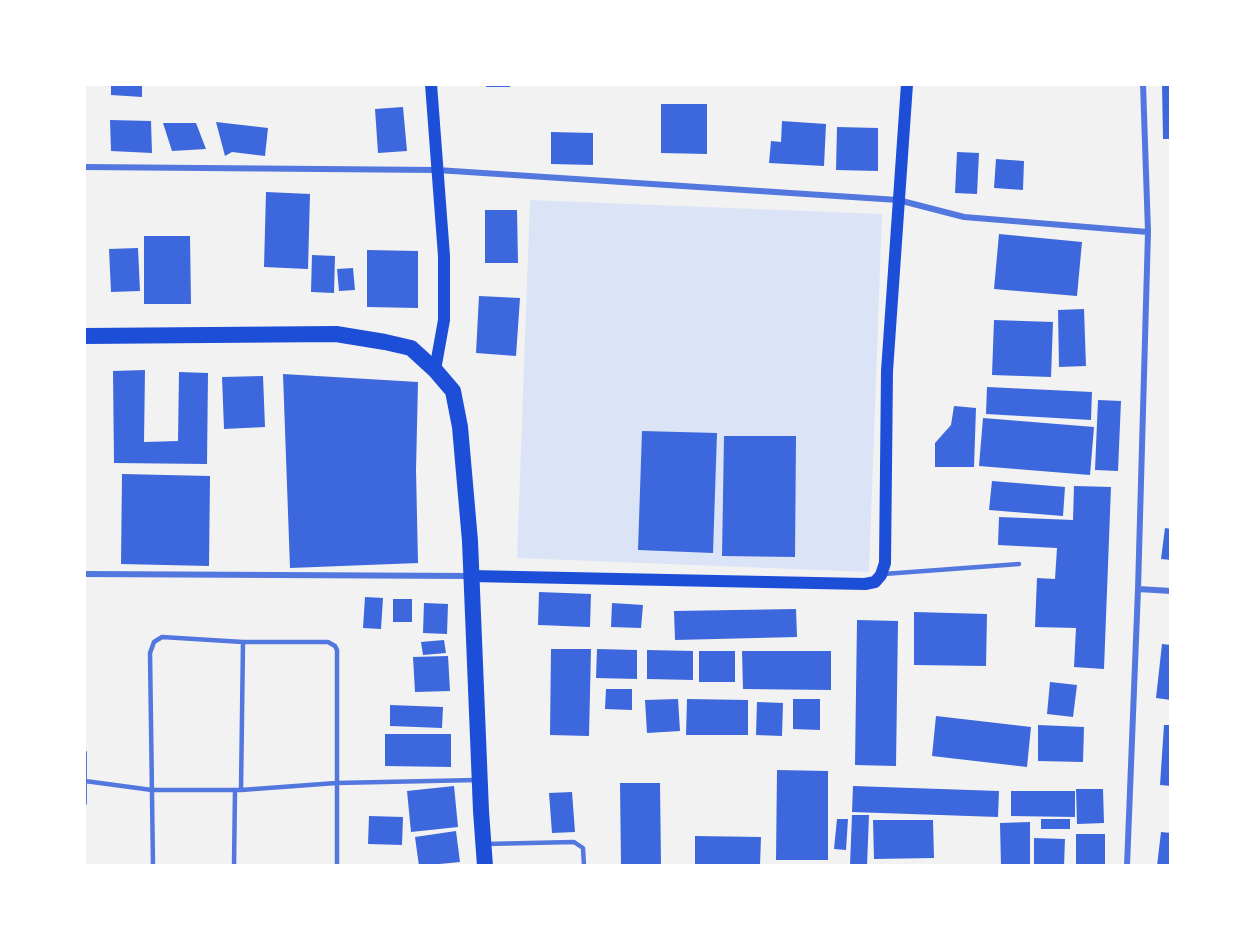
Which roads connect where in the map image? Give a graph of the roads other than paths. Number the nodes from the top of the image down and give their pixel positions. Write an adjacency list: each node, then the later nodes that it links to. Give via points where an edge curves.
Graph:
1 (431, 84): 5 (main road)
2 (907, 84): 6 (main road)
3 (1143, 84): 7 (street)
4 (84, 167): 5 (street)
5 (436, 170): 6 (street); 9 (main road, via 444,256 444,320)
6 (898, 200): 7 (street, via 964,217); 12 (main road, via 887,371 886,544)
7 (1148, 232): 14 (street)
8 (84, 336): 9 (highway, via 336,334 411,348)
9 (435, 370): 13 (highway, via 453,391 460,427)
10 (1019, 564): 12 (lane)
11 (84, 574): 13 (street)
12 (881, 574): 13 (main road, via 875,582 865,584)
13 (471, 576): 18 (highway)
14 (1138, 589): 15 (street); 30 (street)
15 (1171, 591)
16 (243, 642): 20 (lane, via 328,642 335,646); 21 (lane, via 162,637 151,646); 22 (lane)
17 (84, 753): 19 (street)
18 (481, 780): 20 (lane); 24 (highway)
19 (84, 781): 21 (lane); 23 (street)
20 (336, 783): 22 (lane); 27 (lane)
21 (152, 790): 22 (lane); 25 (lane)
22 (238, 790): 26 (lane)
23 (84, 803)
24 (484, 844): 28 (highway); 29 (lane, via 574,842 583,848)
25 (153, 866)
26 (234, 866)
27 (337, 866)
28 (485, 866)
29 (584, 866)
30 (1127, 866)

